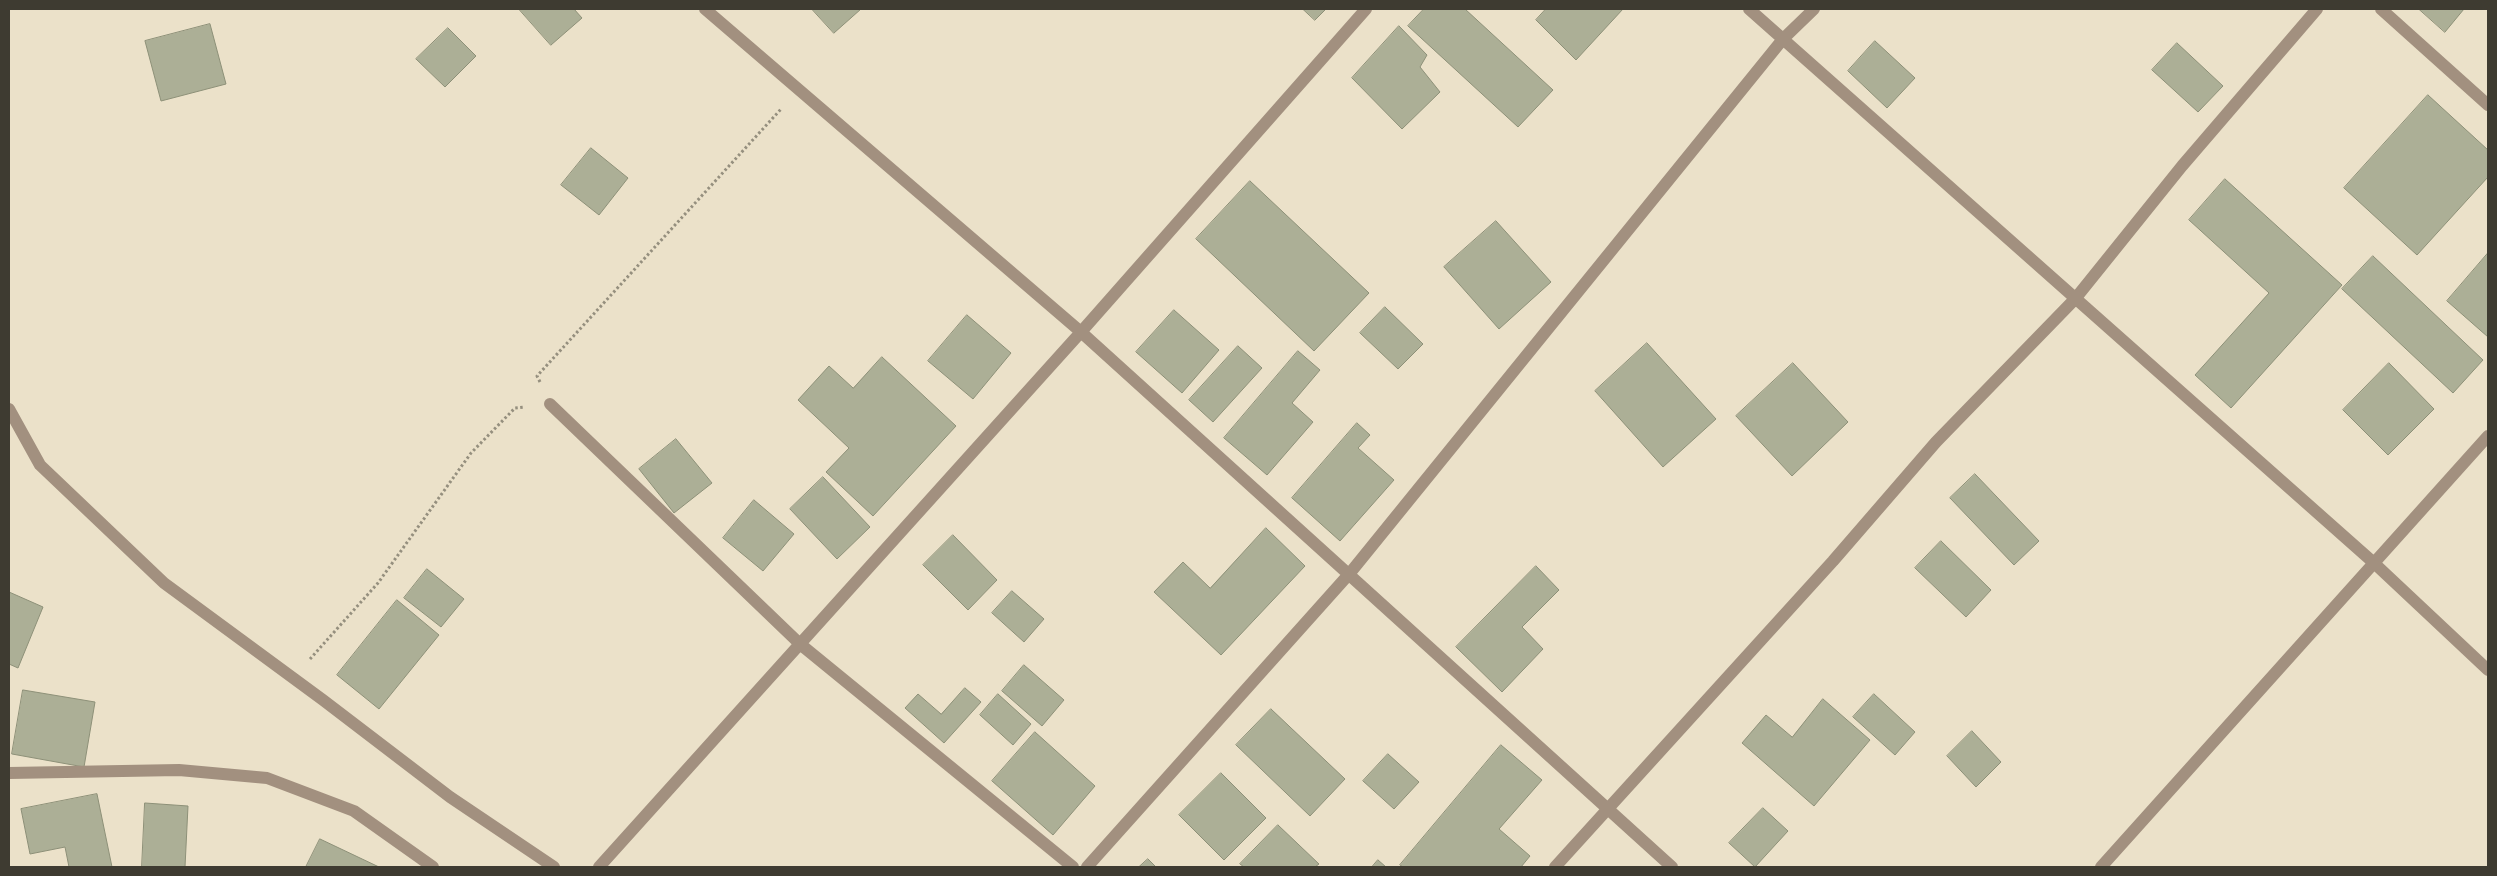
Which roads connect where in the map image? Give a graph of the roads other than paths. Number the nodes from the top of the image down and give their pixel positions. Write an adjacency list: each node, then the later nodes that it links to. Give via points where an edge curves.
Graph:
1 (705, 9): 10 (street)
2 (1366, 9): 10 (street)
3 (1749, 9): 7 (street)
4 (1814, 9): 7 (street)
5 (2317, 9): 9 (street, via 2182,166)
6 (2381, 9): 8 (street)
7 (1783, 39): 9 (street); 15 (street)
8 (2488, 105)
9 (2075, 299): 14 (street); 19 (street, via 1936,442 1833,561)
10 (1081, 332): 15 (street, via 1287,520); 16 (street)
11 (550, 404): 16 (street)
12 (9, 409): 21 (street, via 40,465 164,582 450,797)
13 (2488, 436): 14 (street)
14 (2374, 563): 17 (street); 27 (street)
15 (1350, 573): 19 (street); 24 (street)
16 (800, 644): 22 (street); 23 (street)
17 (2488, 670)
18 (9, 773): 20 (street, via 179,770 267,778 354,811)
19 (1606, 809): 25 (street); 26 (street)
20 (432, 867)
21 (554, 867)
22 (599, 867)
23 (1073, 867)
24 (1088, 867)
25 (1555, 867)
26 (1672, 867)
27 (2101, 867)

